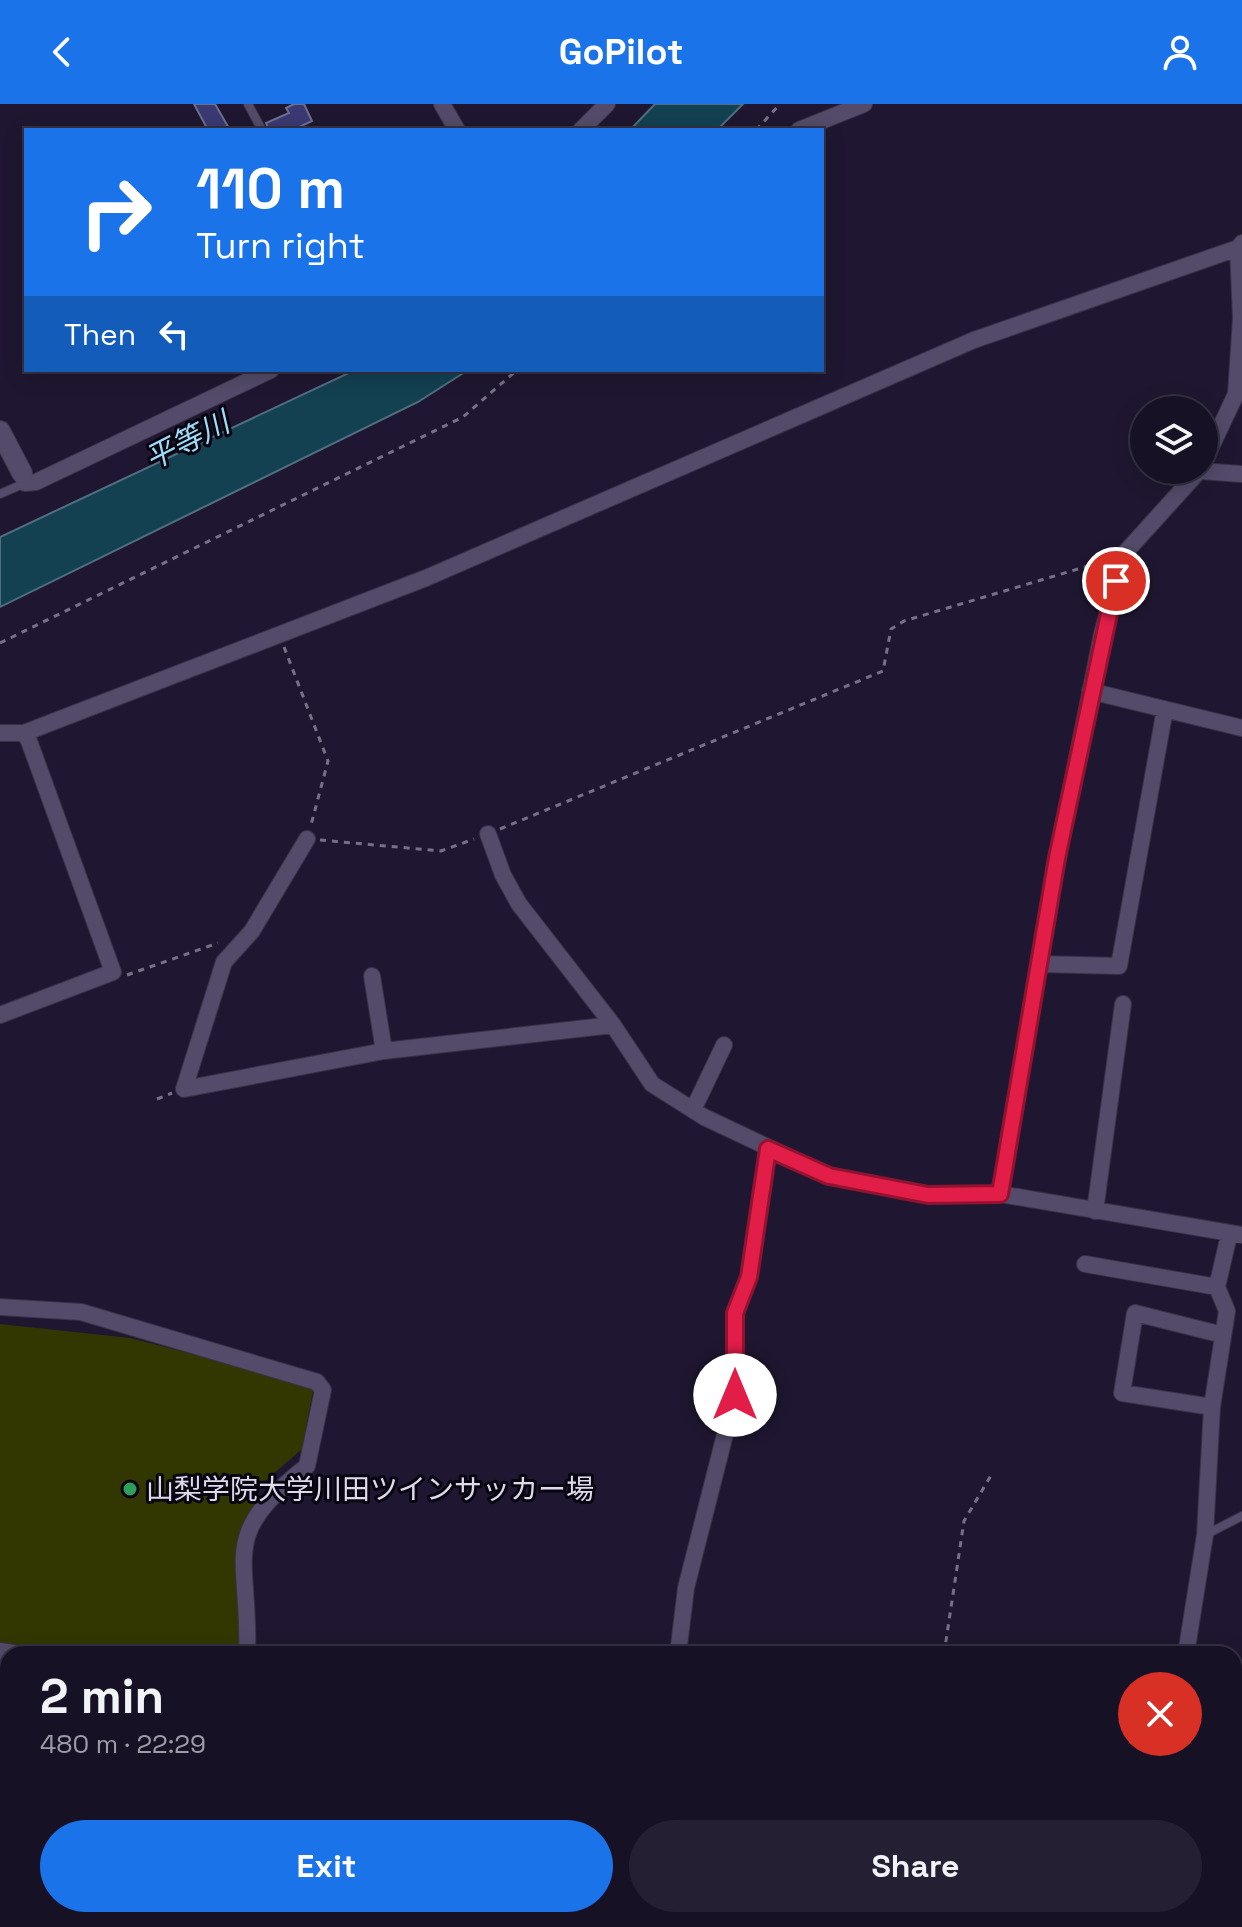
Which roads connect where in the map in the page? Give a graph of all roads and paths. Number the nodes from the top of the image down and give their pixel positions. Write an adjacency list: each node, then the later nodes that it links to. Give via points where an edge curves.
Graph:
1 (248, 104): 6 (lane)
2 (442, 104): 7 (street)
3 (607, 104): 8 (street)
4 (780, 104): 9 (path)
5 (864, 104): 10 (street)
6 (261, 128)
7 (456, 128)
8 (583, 128)
9 (758, 128)
10 (804, 128)
11 (1240, 246): 15 (street, via 1236,394); 22 (street, via 974,340 441,572)
12 (267, 372): 18 (street, via 36,482)
13 (515, 372): 23 (path, via 463,417)
14 (0, 431): 18 (street)
15 (1218, 432)
16 (1218, 472): 17 (street)
17 (1242, 474)
18 (24, 478): 20 (lane)
19 (1187, 484): 21 (street)
20 (0, 494)
21 (1123, 555): 24 (street); 29 (path, via 904,621 891,629 883,671)
22 (279, 635): 28 (street); 30 (path, via 328,761)
23 (0, 643)
24 (1090, 691): 25 (street); 32 (street)
25 (1165, 709): 26 (street); 32 (street, via 1119,966)
26 (1242, 728)
27 (0, 733): 28 (street)
28 (24, 733): 33 (street)
29 (488, 834): 30 (path, via 441,851); 37 (street, via 519,904)
30 (307, 839): 31 (street)
31 (252, 931): 33 (path, via 129,975); 39 (street, via 224,962 184,1089)
32 (1040, 964): 42 (street)
33 (113, 972): 36 (street)
34 (372, 976): 39 (street)
35 (1123, 1004): 43 (street)
36 (0, 1015)
37 (613, 1025): 39 (street); 40 (street, via 652,1084)
38 (724, 1045): 40 (street)
39 (384, 1051)
40 (693, 1110): 41 (street)
41 (768, 1149): 42 (street, via 829,1176 928,1195); 54 (street, via 749,1277 735,1313 735,1395 686,1588)
42 (1000, 1194): 43 (street)
43 (1095, 1211): 44 (street)
44 (1235, 1235): 46 (street)
45 (1085, 1264): 46 (street)
46 (1217, 1287): 48 (street, via 1227,1311)
47 (0, 1307): 53 (street, via 81,1312 317,1382 323,1390 307,1466 277,1489 246,1530 241,1556)
48 (1223, 1335): 49 (street); 49 (street, via 1135,1313 1122,1393)
49 (1212, 1407): 52 (street)
50 (993, 1472): 55 (path, via 964,1521)
51 (1242, 1516): 52 (lane)
52 (1205, 1535): 56 (street)
53 (247, 1646)
54 (679, 1646)
55 (945, 1646)
56 (1187, 1646)

